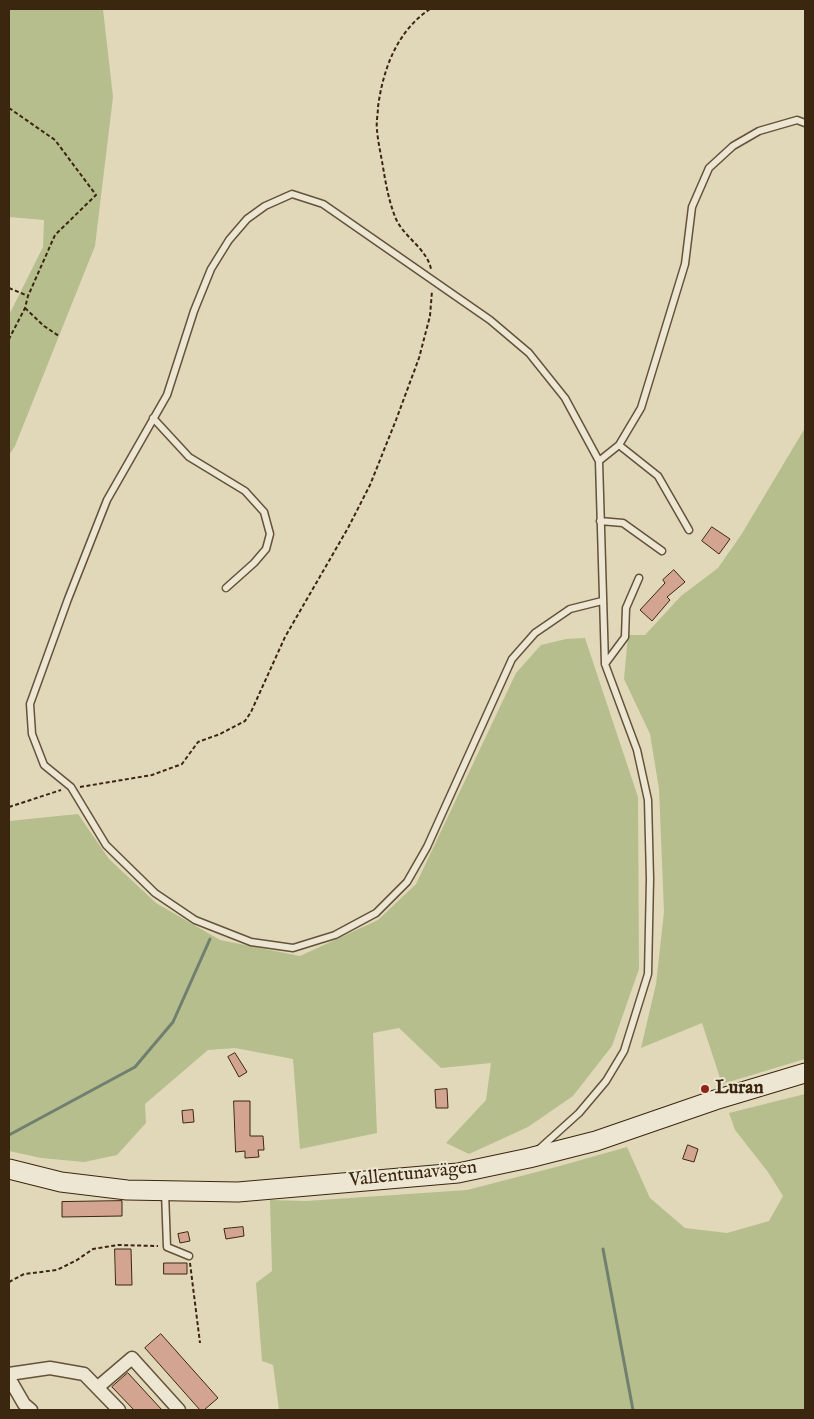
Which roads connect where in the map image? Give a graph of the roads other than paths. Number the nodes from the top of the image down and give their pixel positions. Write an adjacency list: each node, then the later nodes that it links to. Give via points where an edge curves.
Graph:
1 (805, 123): 3 (lane, via 797,120 760,131 733,146 709,168 692,206 685,264 641,408)
2 (153, 418): 4 (lane, via 167,395 211,269 247,219 265,206 292,194 322,204 490,320 529,353 565,398); 9 (lane, via 189,457 245,491 264,512 270,534 266,549); 10 (lane, via 106,500 68,599 30,704 32,734 44,765 71,787 106,845 155,893 195,920 251,942 293,948 334,935 376,913 407,882 427,848 512,659 535,633 570,609)
3 (619, 445): 4 (lane); 6 (lane, via 658,476)
4 (599, 461): 5 (lane)
5 (600, 521): 7 (lane, via 623,523); 10 (lane)
6 (689, 530)
7 (662, 551)
8 (639, 578): 11 (lane, via 626,608 625,637)
9 (226, 588)
10 (602, 601): 11 (lane)
11 (605, 664): 13 (lane, via 636,750 648,800 648,974 624,1051 606,1081 579,1113)
12 (805, 1073): 13 (main road, Vallentunavägen, via 596,1141)
13 (529, 1158): 15 (main road, Vallentunavägen, via 458,1173 238,1192)
14 (9, 1169): 15 (main road, Vallentunavägen, via 61,1182)
15 (164, 1191): 16 (lane, via 168,1247)
16 (188, 1256)
17 (9, 1376): 18 (street, via 50,1368 84,1374); 19 (street, via 24,1404)
18 (98, 1388): 20 (street); 21 (street, via 132,1358)
19 (32, 1410)
20 (119, 1410)
21 (179, 1410)

